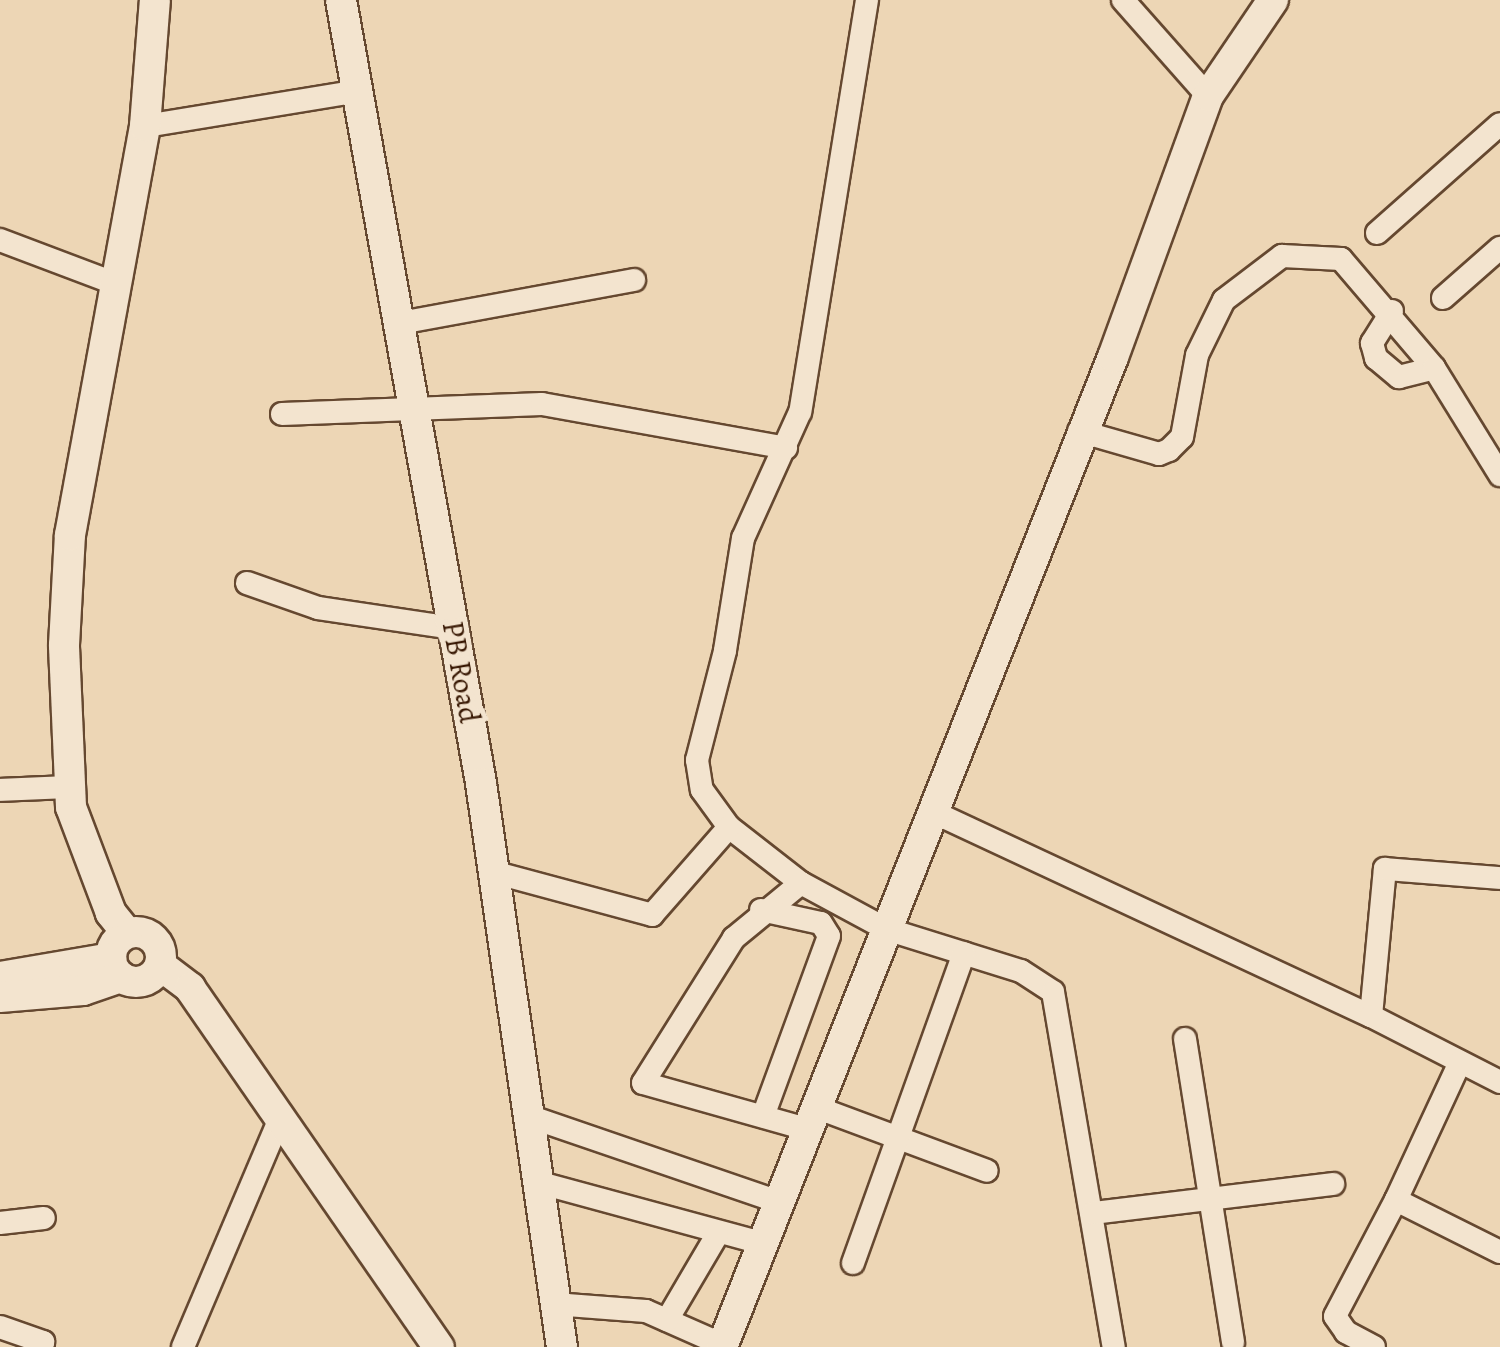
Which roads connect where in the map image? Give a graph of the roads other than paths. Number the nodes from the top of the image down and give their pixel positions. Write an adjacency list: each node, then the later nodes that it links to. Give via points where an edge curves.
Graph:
1 (155, 0): 9 (street)
2 (342, 0): 6 (street, PB Road)
3 (867, 0): 22 (street, via 800,412)
4 (1123, 0): 7 (street)
5 (1273, 0): 7 (street)
6 (358, 91): 9 (street); 17 (street, PB Road)
7 (1208, 96): 21 (street, via 1113,357)
8 (1500, 124): 10 (street)
9 (145, 126): 14 (street)
10 (1377, 233)
11 (0, 240): 14 (street)
12 (1500, 248): 15 (street)
13 (634, 280): 17 (street)
14 (119, 285): 26 (street, via 70,535 63,708)
15 (1444, 298)
16 (1392, 311): 18 (street); 18 (street, via 1372,344 1376,358 1399,377); 21 (street, via 1341,259 1282,256 1224,300 1197,355 1182,438 1169,450 1158,454)
17 (400, 323): 19 (street, PB Road)
18 (1434, 368): 23 (street)
19 (415, 409): 20 (street); 22 (street, via 542,404); 25 (street, PB Road)
20 (282, 414)
21 (1078, 431): 28 (street)
22 (786, 448): 29 (street, via 743,538 725,651 696,760 702,790)
23 (1500, 475)
24 (247, 583): 25 (street, via 318,608)
25 (454, 628): 30 (street, PB Road)
26 (69, 787): 27 (street); 36 (street)
27 (0, 790)
28 (931, 810): 34 (street); 40 (street)
29 (728, 826): 30 (street, via 652,915); 32 (street)
30 (494, 872): 44 (street, PB Road)
31 (1500, 878): 40 (street, via 1385,869)
32 (801, 883): 33 (street); 34 (street)
33 (761, 910): 45 (street, via 821,923 829,936); 45 (street, via 734,938 643,1083)
34 (886, 929): 35 (street); 47 (street)
35 (964, 953): 48 (street); 55 (street, via 1021,971 1053,992)
36 (120, 956): 37 (street, via 144,982); 37 (street, via 150,936); 38 (street); 39 (street, via 83,990)
37 (160, 965): 46 (street, via 190,988)
38 (0, 977)
39 (0, 997)
40 (1371, 1016): 42 (street)
41 (1185, 1039): 52 (street)
42 (1460, 1062): 43 (street); 53 (street)
43 (1500, 1082)
44 (528, 1116): 50 (street, PB Road); 54 (street)
45 (763, 1116): 47 (street)
46 (280, 1118): 68 (street); 69 (street)
47 (814, 1119): 48 (street); 54 (street)
48 (898, 1138): 49 (street); 61 (street)
49 (987, 1171)
50 (537, 1182): 58 (street); 62 (street, PB Road)
51 (1332, 1184): 52 (street)
52 (1211, 1199): 55 (street); 65 (street)
53 (1396, 1200): 60 (street); 72 (street, via 1335,1316 1346,1332)
54 (782, 1203): 59 (street)
55 (1093, 1213): 71 (street)
56 (44, 1218): 57 (street)
57 (0, 1224)
58 (718, 1235): 59 (street); 63 (street)
59 (765, 1244): 66 (street)
60 (1500, 1252)
61 (853, 1263)
62 (554, 1304): 63 (street, via 602,1304); 70 (street, PB Road)
63 (666, 1320): 66 (street)
64 (0, 1326): 67 (street, via 42,1342)
65 (1233, 1342)
66 (722, 1346)
67 (40, 1347)
68 (182, 1347)
69 (439, 1347)
70 (562, 1347)
71 (1114, 1347)
72 (1374, 1347)

